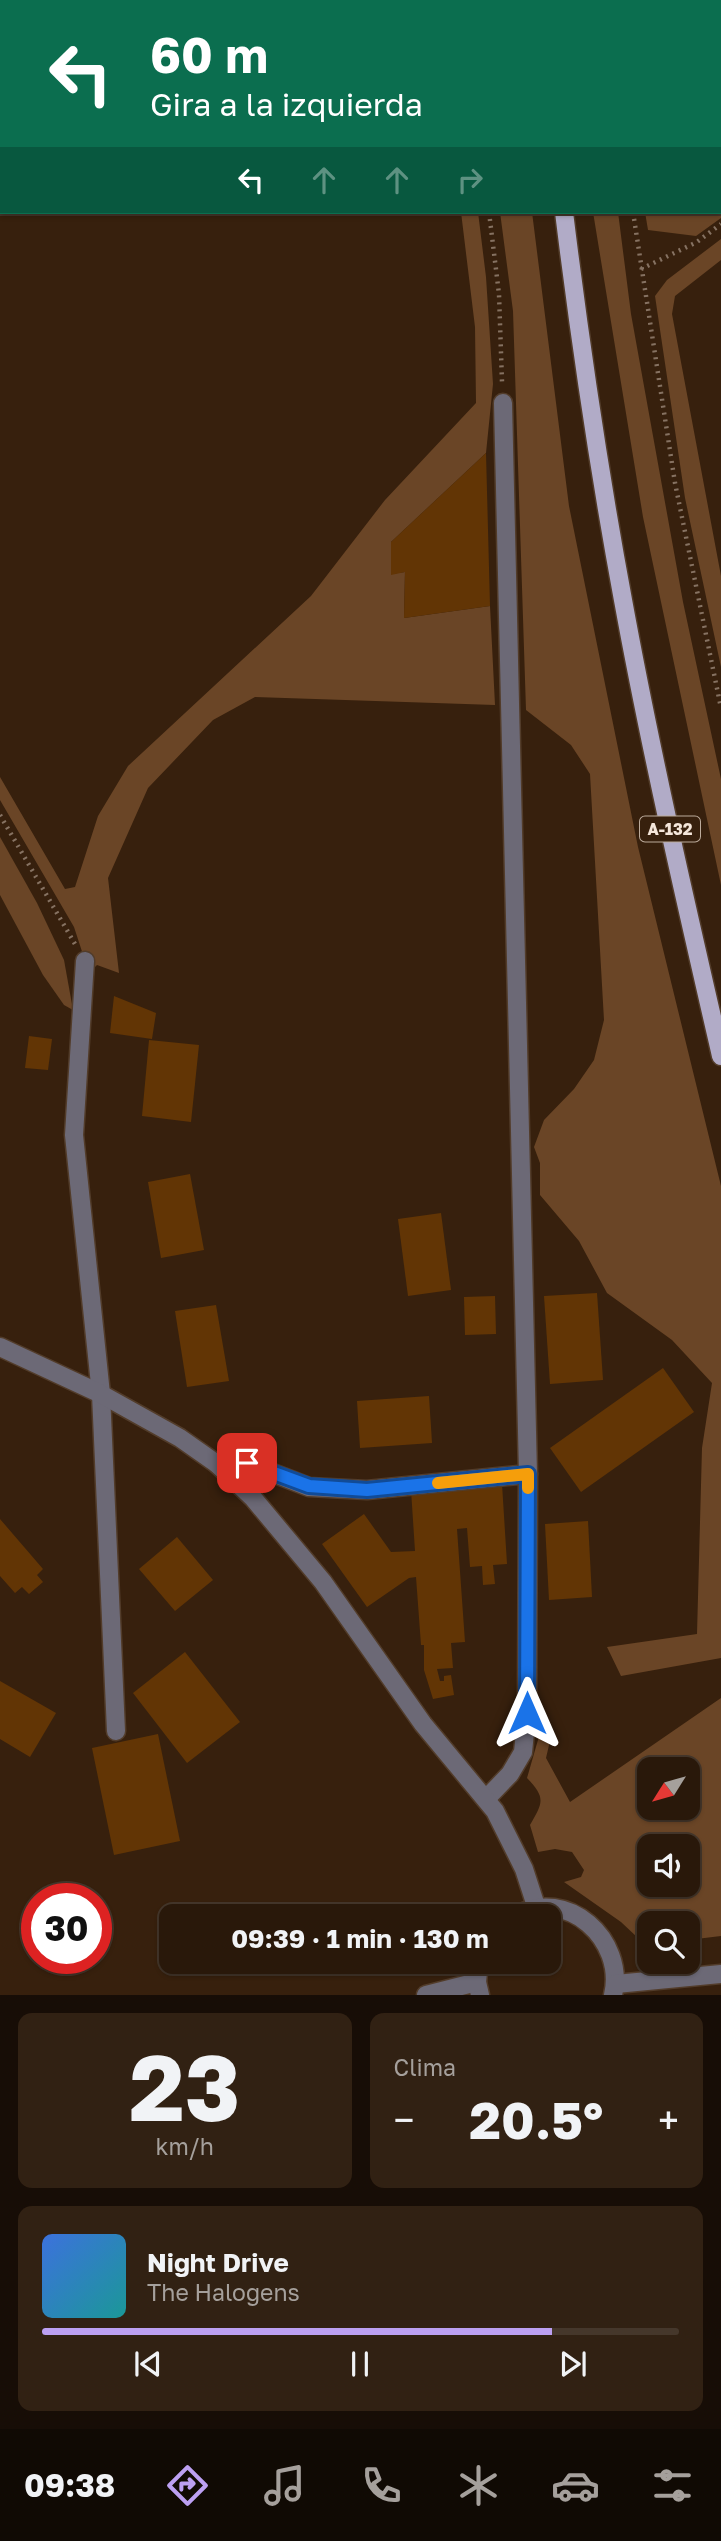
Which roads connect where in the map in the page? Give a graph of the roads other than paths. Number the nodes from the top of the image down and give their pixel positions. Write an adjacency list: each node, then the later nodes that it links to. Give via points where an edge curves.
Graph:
1 (564, 214): 4 (main road, A-132, via 583,361 623,600)
2 (503, 403): 8 (street)
3 (85, 961): 6 (street, via 74,1135)
4 (721, 1056)
5 (0, 1347): 6 (street)
6 (101, 1394): 7 (street, via 180,1437); 9 (street)
7 (217, 1464): 8 (street, via 247,1463 309,1486 367,1490); 10 (street, via 253,1498 323,1582 423,1724)
8 (528, 1474): 10 (street, via 523,1752)
9 (116, 1731)
10 (486, 1799): 11 (street, via 524,1869)
11 (535, 1904)
12 (561, 1910): 15 (street, via 588,1922 600,1934 615,1966)
13 (721, 1974): 15 (street)
14 (478, 1989): 16 (street)
15 (615, 1990)
16 (426, 1995)

